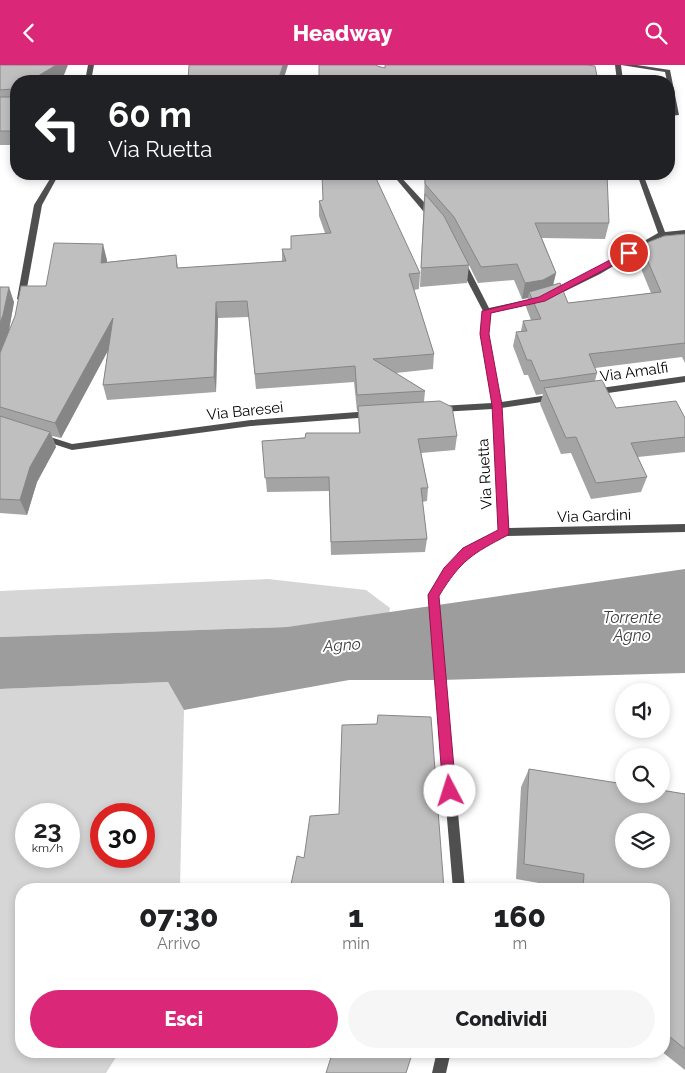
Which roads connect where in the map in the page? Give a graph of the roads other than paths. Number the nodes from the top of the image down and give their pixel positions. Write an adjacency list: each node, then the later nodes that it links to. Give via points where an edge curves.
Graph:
1 (624, 65): 2 (street, via 668,71)
2 (669, 75)
3 (53, 180): 11 (street, via 38,205)
4 (401, 180): 6 (street)
5 (642, 180): 8 (street)
6 (440, 225)
7 (685, 232): 8 (street)
8 (662, 234): 10 (street, via 542,299)
9 (460, 259): 10 (street)
10 (487, 311): 15 (street, Via Ruetta, via 484,334)
11 (19, 312)
12 (685, 379): 13 (street, Via Amalfi)
13 (582, 393)
14 (563, 396): 15 (street)
15 (497, 405): 16 (street); 20 (street, Via Ruetta)
16 (428, 410)
17 (379, 414): 18 (street, Via Baresei, via 251,423 72,447)
18 (27, 433)
19 (685, 528): 20 (street, Via Gardini)
20 (504, 532): 21 (street, via 467,551 433,595)
21 (458, 883)
22 (442, 1058): 23 (street)
23 (439, 1073)

